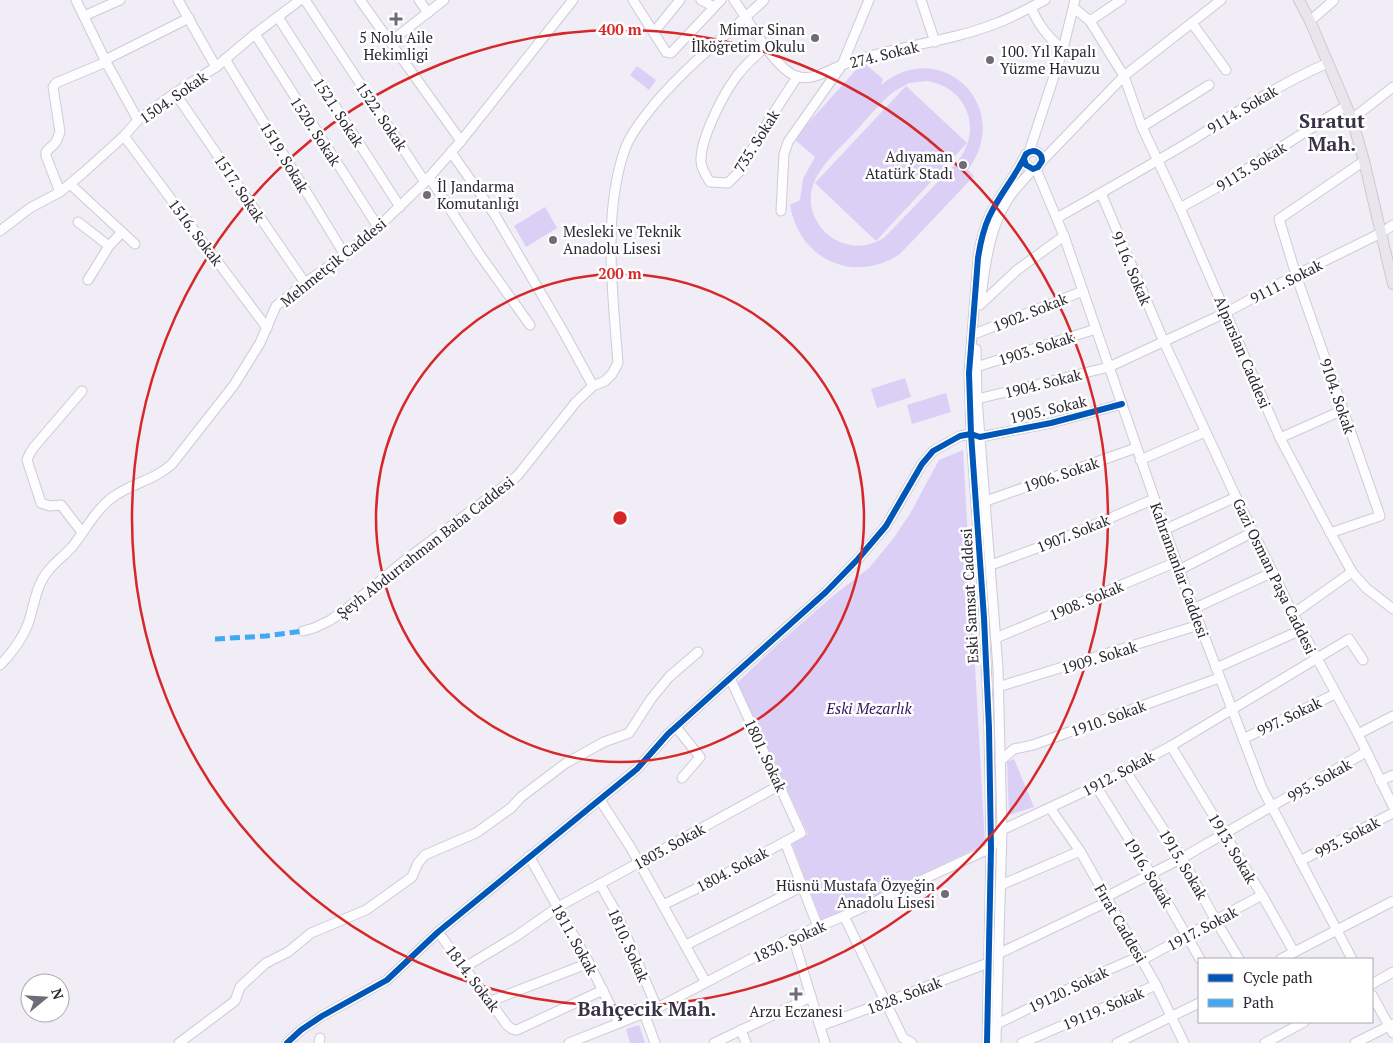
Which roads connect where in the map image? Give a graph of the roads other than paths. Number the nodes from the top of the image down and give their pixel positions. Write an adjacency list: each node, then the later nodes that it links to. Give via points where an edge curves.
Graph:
1 (76, 0): 26 (street)
2 (120, 0): 26 (street)
3 (178, 0): 29 (street)
4 (300, 0): 27 (street, 1504. Sokak)
5 (305, 0): 62 (street, 1522. Sokak)
6 (360, 0): 35 (street)
7 (419, 0): 25 (street)
8 (444, 0): 25 (street)
9 (573, 0): 55 (street, Mehmetçik Caddesi)
10 (633, 0): 33 (street)
11 (680, 0): 33 (street)
12 (701, 0): 22 (street)
13 (734, 0): 28 (street)
14 (764, 0): 28 (street, Şeyh Abdurrahman Baba Caddesi)
15 (869, 0): 42 (street)
16 (922, 0): 36 (street)
17 (1045, 0): 24 (street, 274. Sokak)
18 (1121, 0): 30 (street)
19 (1222, 0): 32 (street)
20 (1300, 0): 31 (main road)
21 (1334, 0): 31 (street)
22 (718, 3): 33 (street, via 671,53 666,52)
23 (1074, 4): 30 (street, Alparslan Caddesi); 38 (street, Eski Samsat Caddesi)
24 (1031, 7): 36 (street, 274. Sokak, via 996,24); 38 (street, via 1054,43)
25 (428, 13): 35 (street)
26 (84, 16): 40 (street)
27 (278, 17): 34 (street, 1504. Sokak); 66 (street, 1521. Sokak)
28 (746, 17): 37 (street); 94 (street, Şeyh Abdurrahman Baba Caddesi, via 664,93 644,117 626,148 614,196 612,234 618,363 605,381)
29 (189, 18): 40 (street); 43 (street)
30 (1090, 21): 45 (street, Alparslan Caddesi)
31 (1310, 21): 41 (main road)
32 (1192, 23): 44 (street); 45 (street)
33 (654, 32)
34 (254, 34): 39 (street, 1504. Sokak); 72 (street, 1520. Sokak)
35 (390, 42): 55 (street)
36 (935, 42): 42 (street, 274. Sokak)
37 (766, 46): 46 (street); 46 (street, 735. Sokak, via 734,79 710,124 701,151 701,163 710,182 728,183 740,171)
38 (1063, 49): 57 (street, Eski Samsat Caddesi)
39 (225, 59): 43 (street, 1504. Sokak); 79 (street, 1519. Sokak)
40 (105, 61): 52 (street); 64 (street, via 53,87 60,132 46,156)
41 (1328, 63): 50 (main road); 58 (street, 9114. Sokak, via 1270,92)
42 (842, 65): 46 (street, 274. Sokak, via 812,77); 68 (street, via 788,142 784,154)
43 (216, 67): 49 (street, 1504. Sokak)
44 (1226, 70)
45 (1124, 76): 53 (street, Alparslan Caddesi); 59 (street)
46 (797, 77)
47 (1209, 85): 53 (street)
48 (1393, 87): 51 (street)
49 (176, 93): 52 (street, 1504. Sokak); 82 (street, 1517. Sokak)
50 (1346, 106): 51 (main road); 67 (street, 9113. Sokak)
51 (1352, 119): 60 (main road)
52 (138, 120): 54 (street, 1504. Sokak)
53 (1142, 127): 58 (street, Alparslan Caddesi)
54 (124, 136): 63 (street, 1504. Sokak); 88 (street, 1516. Sokak)
55 (461, 141): 56 (street, Mehmetçik Caddesi)
56 (451, 152): 62 (street, Mehmetçik Caddesi); 94 (street, via 495,215)
57 (1026, 156): 59 (street, via 1034,151 1039,153); 61 (street, via 1028,167); 100 (street, Eski Samsat Caddesi, via 988,219 978,258 969,373)
58 (1158, 160): 65 (street, 9114. Sokak); 67 (street, Alparslan Caddesi)
59 (1042, 161): 61 (street)
60 (1364, 161): 75 (main road); 80 (street, 9104. Sokak, via 1279,220)
61 (1034, 169): 69 (street, Kahramanlar Caddesi); 85 (street, Eski Samsat Caddesi, via 1007,200 997,222 986,259)
62 (427, 179): 66 (street, Mehmetçik Caddesi); 87 (street, 1522. Sokak)
63 (70, 184): 64 (street, 1504. Sokak); 74 (street)
64 (60, 192): 73 (street, 1504. Sokak, via 30,208)
65 (1101, 193): 69 (street, 9114. Sokak); 91 (street, 9116. Sokak)
66 (400, 207): 72 (street, Mehmetçik Caddesi)
67 (1180, 208): 86 (street, Alparslan Caddesi)
68 (781, 211)
69 (1057, 218): 76 (street, Kahramanlar Caddesi)
70 (78, 222): 78 (street)
71 (1393, 225): 75 (street, 9111. Sokak)
72 (378, 228): 79 (street, Mehmetçik Caddesi)
73 (0, 231)
74 (122, 232): 77 (street); 78 (street)
75 (1381, 233): 80 (street, 9111. Sokak); 83 (main road)
76 (1064, 236): 84 (street, Kahramanlar Caddesi); 85 (street, via 1017,270)
77 (135, 244)
78 (109, 246): 81 (street)
79 (345, 255): 82 (street, Mehmetçik Caddesi)
80 (1296, 275): 86 (street, 9111. Sokak); 98 (street, 9104. Sokak)
81 (88, 280)
82 (305, 283): 88 (street, Mehmetçik Caddesi, via 276,306)
83 (1393, 284)
84 (1083, 291): 89 (street, Kahramanlar Caddesi); 90 (street, 1902. Sokak)
85 (980, 305): 90 (street, Eski Samsat Caddesi)
86 (1225, 313): 91 (street, 9111. Sokak); 101 (street, Alparslan Caddesi)
87 (530, 325)
88 (267, 328): 108 (street, Mehmetçik Caddesi, via 234,385 172,464 149,480 126,488 111,498)
89 (1096, 329): 92 (street, 1903. Sokak); 93 (street, Kahramanlar Caddesi)
90 (977, 333): 92 (street, Eski Samsat Caddesi)
91 (1164, 342): 93 (street, 9111. Sokak); 99 (street, Gazi Osman Paşa Caddesi)
92 (976, 367): 96 (street, Eski Samsat Caddesi)
93 (1109, 367): 96 (street, 1904. Sokak); 97 (street, Kahramanlar Caddesi)
94 (593, 386): 119 (street, Şeyh Abdurrahman Baba Caddesi, via 576,402 518,475 329,621)
95 (82, 391): 108 (street, via 34,447 27,460 41,503 61,505)
96 (977, 399): 100 (street, Eski Samsat Caddesi)
97 (1122, 404): 100 (street, 1905. Sokak, via 1051,423); 102 (street, Kahramanlar Caddesi)
98 (1343, 410): 101 (street); 110 (street, 9104. Sokak, via 1380,516)
99 (1205, 432): 103 (street); 104 (street, Gazi Osman Paşa Caddesi)
100 (976, 436): 105 (street, Eski Samsat Caddesi); 127 (street, 1905. Sokak, via 960,436 933,452 922,464 886,526 858,559); 154 (street, Eski Samsat Caddesi)
101 (1280, 438): 110 (street, Alparslan Caddesi)
102 (1136, 448): 103 (street, Kahramanlar Caddesi); 105 (street, 1906. Sokak)
103 (1140, 460): 106 (street, Kahramanlar Caddesi)
104 (1236, 497): 107 (street); 109 (street, Gazi Osman Paşa Caddesi)
105 (986, 500): 111 (street, Eski Samsat Caddesi)
106 (1154, 500): 107 (street, Kahramanlar Caddesi); 111 (street, 1907. Sokak)
107 (1164, 530): 112 (street, Kahramanlar Caddesi)
108 (82, 532): 125 (street, Mehmetçik Caddesi, via 72,547 46,572 27,625)
109 (1253, 532): 112 (street, 1908. Sokak); 113 (street, Gazi Osman Paşa Caddesi)
110 (1330, 533): 114 (street, Alparslan Caddesi)
111 (991, 565): 121 (street, Eski Samsat Caddesi)
112 (1178, 566): 116 (street, Kahramanlar Caddesi); 121 (street, 1908. Sokak)
113 (1273, 572): 116 (street); 117 (street, Gazi Osman Paşa Caddesi)
114 (1352, 572): 115 (street, Alparslan Caddesi, via 1366,588); 117 (street)
115 (1391, 604)
116 (1193, 610): 118 (street, Kahramanlar Caddesi)
117 (1293, 614): 120 (street, Gazi Osman Paşa Caddesi)
118 (1199, 625): 126 (street, Kahramanlar Caddesi); 129 (street, 1909. Sokak)
119 (303, 630)
120 (1301, 630): 123 (street, Gazi Osman Paşa Caddesi); 126 (street)
121 (996, 638): 129 (street, Eski Samsat Caddesi)
122 (698, 652): 206 (street, via 669,677 629,733 604,742 566,763 476,833 425,855 412,877 366,910 311,933 288,952 266,963 240,987 235,1001)
123 (1316, 659): 124 (street, 1912. Sokak, via 1349,639); 130 (street, Gazi Osman Paşa Caddesi); 131 (street, 1912. Sokak)
124 (1363, 660)
125 (0, 665)
126 (1216, 668): 128 (street, Kahramanlar Caddesi)
127 (730, 678): 133 (street, 1905. Sokak); 143 (street, 1801. Sokak)
128 (1220, 678): 131 (street, Kahramanlar Caddesi); 138 (street, 1910. Sokak, via 1033,745 1014,748)
129 (998, 687): 138 (street, Eski Samsat Caddesi)
130 (1335, 694): 134 (street, Gazi Osman Paşa Caddesi); 135 (street, 997. Sokak)
131 (1231, 710): 135 (street, Kahramanlar Caddesi); 136 (street, 1912. Sokak)
132 (1393, 716): 134 (street)
133 (676, 727): 141 (street, via 700,757); 145 (street, 1905. Sokak, via 637,769)
134 (1358, 734): 137 (street, Gazi Osman Paşa Caddesi)
135 (1242, 739): 148 (street, Kahramanlar Caddesi)
136 (1171, 746): 139 (street, 1912. Sokak); 152 (street, 1913. Sokak)
137 (1366, 752): 142 (street, Gazi Osman Paşa Caddesi); 148 (street, 995. Sokak)
138 (1000, 761): 150 (street, Eski Samsat Caddesi)
139 (1125, 770): 144 (street, 1912. Sokak); 157 (street, 1915. Sokak)
140 (1393, 775): 142 (street)
141 (682, 778)
142 (1380, 781): 146 (street, Gazi Osman Paşa Caddesi)
143 (780, 785): 151 (street, 1801. Sokak); 159 (street, 1803. Sokak)
144 (1096, 786): 147 (street, 1912. Sokak); 160 (street, 1916. Sokak)
145 (600, 800): 156 (street, 1905. Sokak); 159 (street)
146 (1393, 806)
147 (1050, 808): 150 (street, 1912. Sokak); 155 (street, Fırat Caddesi)
148 (1271, 808): 152 (street, 995. Sokak); 158 (street, Kahramanlar Caddesi)
149 (1393, 813): 158 (street, 993. Sokak)
150 (1002, 830): 154 (street); 162 (street, Eski Samsat Caddesi)
151 (801, 833): 153 (street, 1804. Sokak)
152 (1224, 833): 157 (street, 995. Sokak); 164 (street, 1913. Sokak)
153 (784, 842): 163 (street); 167 (street, 1804. Sokak)
154 (991, 848): 169 (street, 1830. Sokak); 184 (street, Eski Samsat Caddesi)
155 (1080, 851): 162 (street); 165 (street, Fırat Caddesi)
156 (530, 856): 168 (street, 1811. Sokak); 173 (street, 1905. Sokak)
157 (1182, 858): 160 (street, 995. Sokak); 170 (street, 1915. Sokak)
158 (1300, 861): 172 (street, Kahramanlar Caddesi)
159 (638, 863): 161 (street, 1803. Sokak); 167 (street)
160 (1151, 874): 165 (street, 995. Sokak); 174 (street, 1916. Sokak)
161 (600, 884): 168 (street, 1803. Sokak); 197 (street, 1810. Sokak, via 617,914)
162 (1001, 885): 178 (street, Eski Samsat Caddesi)
163 (803, 886): 171 (street); 176 (street)
164 (1262, 895): 170 (street, 1917. Sokak); 177 (street, 1913. Sokak)
165 (1107, 899): 178 (street, 995. Sokak); 179 (street, Fırat Caddesi)
166 (1393, 901): 172 (street)
167 (663, 905): 176 (street)
168 (558, 907): 185 (street, 1811. Sokak); 186 (street, 1803. Sokak)
169 (844, 916): 171 (street, 1830. Sokak); 195 (street)
170 (1216, 921): 174 (street, 1917. Sokak); 181 (street, 1915. Sokak)
171 (818, 927): 175 (street, 1830. Sokak)
172 (1337, 930): 177 (street); 183 (street, Kahramanlar Caddesi)
173 (438, 932): 186 (street, 1814. Sokak); 207 (street, 1905. Sokak, via 387,980 322,1016)
174 (1188, 936): 179 (street, 1917. Sokak); 180 (street, 1916. Sokak)
175 (793, 937): 188 (street, 1830. Sokak); 192 (street)
176 (686, 945): 188 (street)
177 (1294, 952): 182 (street)
178 (1000, 953): 202 (street, Eski Samsat Caddesi)
179 (1141, 958): 190 (street, Fırat Caddesi); 202 (street, 19120. Sokak, via 1099,974)
180 (1199, 958)
181 (1238, 958)
182 (1283, 958)
183 (1351, 958)
184 (988, 962): 195 (street, 1828. Sokak); 214 (street, Eski Samsat Caddesi)
185 (589, 963): 191 (street, 1811. Sokak); 194 (street)
186 (465, 967): 194 (street, 1814. Sokak)
187 (1393, 972): 189 (street)
188 (705, 982): 197 (street, 1830. Sokak)
189 (1373, 983)
190 (1156, 985): 199 (street, Fırat Caddesi); 216 (street, 19119. Sokak)
191 (603, 990): 194 (street, 1814. Sokak, via 517,1030 507,1025); 200 (street, 1811. Sokak)
192 (811, 997): 203 (street); 205 (street)
193 (1373, 997): 204 (street)
194 (491, 1001)
195 (886, 1002): 203 (street, 1828. Sokak); 213 (street, via 903,1038)
196 (1198, 1003): 199 (street)
197 (657, 1008): 198 (street, 1830. Sokak)
198 (644, 1013): 200 (street, 1830. Sokak); 209 (street)
199 (1172, 1016): 217 (street); 218 (street, Fırat Caddesi)
200 (619, 1023): 208 (street, 1830. Sokak)
201 (1302, 1023): 219 (street)
202 (997, 1024): 215 (street, Eski Samsat Caddesi)
203 (820, 1026): 212 (street)
204 (1392, 1027): 220 (street)
205 (741, 1030): 210 (street); 211 (street)
206 (179, 1043)
207 (287, 1043)
208 (569, 1043)
209 (655, 1043)
210 (714, 1043)
211 (746, 1043)
212 (825, 1043)
213 (912, 1043)
214 (987, 1043)
215 (996, 1043)
216 (1022, 1043)
217 (1117, 1043)
218 (1184, 1043)
219 (1265, 1043)
220 (1356, 1043)

